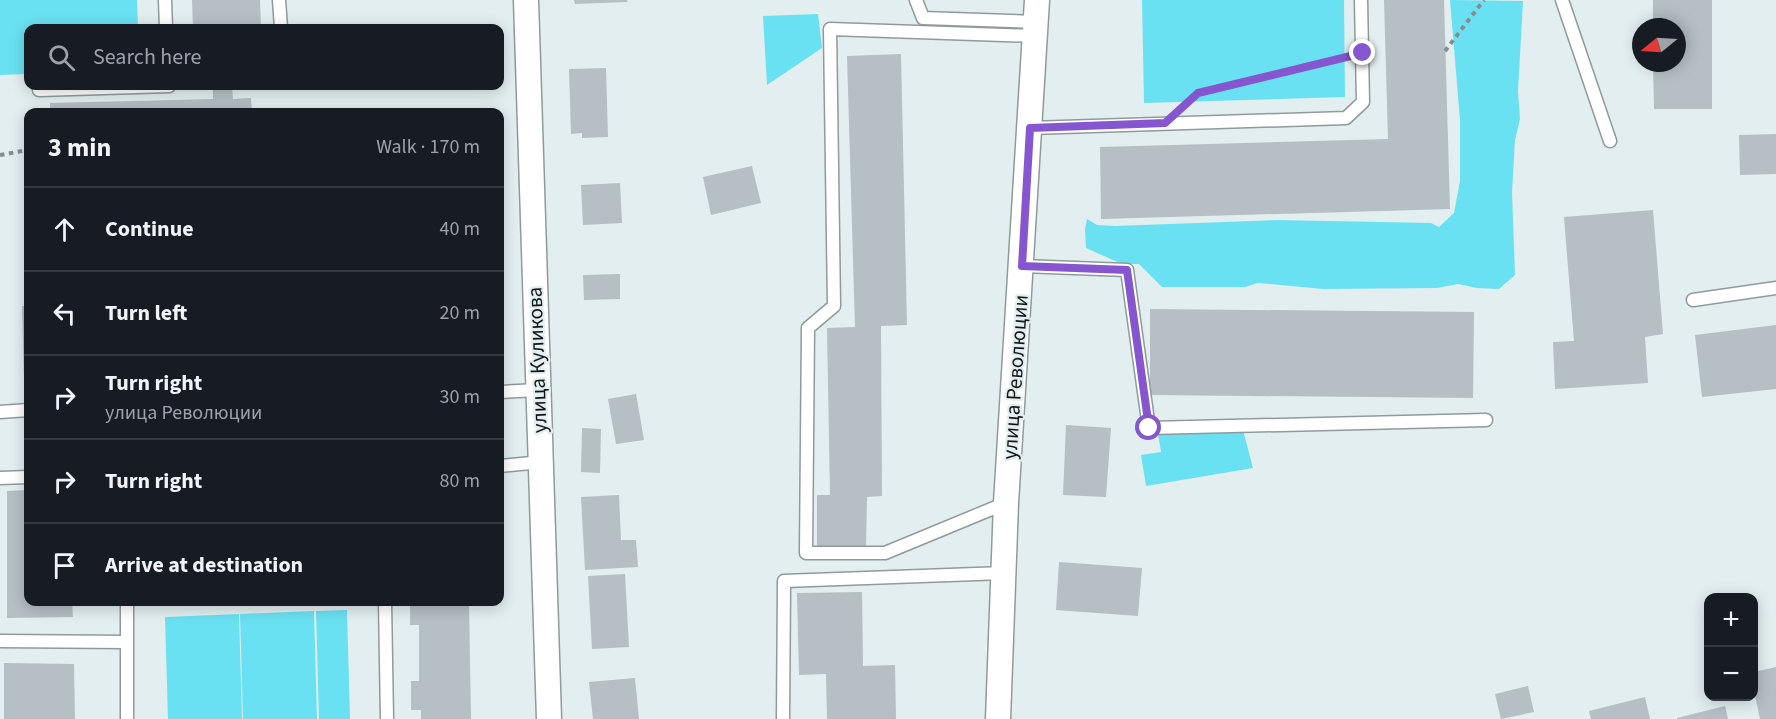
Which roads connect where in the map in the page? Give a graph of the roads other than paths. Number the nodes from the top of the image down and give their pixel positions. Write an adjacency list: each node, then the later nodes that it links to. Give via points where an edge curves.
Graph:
1 (165, 0): 8 (lane)
2 (279, 0): 9 (lane)
3 (526, 0): 15 (street, улица Куликова)
4 (916, 0): 7 (lane, via 923,18)
5 (1361, 0): 10 (lane, via 1363,102 1347,118)
6 (1562, 0): 11 (lane)
7 (1036, 20): 10 (street, улица Революции); 24 (lane, via 830,29 834,306 808,328 806,553 885,553)
8 (166, 24)
9 (281, 24)
10 (1030, 128): 12 (street, улица Революции)
11 (1610, 141)
12 (1022, 266): 19 (lane, via 1127,270 1149,428); 24 (street, улица Революции)
13 (1776, 288): 14 (lane)
14 (1693, 300)
15 (538, 390): 16 (lane); 20 (street, улица Куликова)
16 (504, 392)
17 (24, 410): 18 (lane)
18 (0, 412)
19 (1486, 420)
20 (541, 462): 21 (lane); 32 (street, улица Куликова)
21 (504, 466)
22 (24, 477): 23 (lane)
23 (0, 478)
24 (1006, 503): 25 (street, улица Революции)
25 (1004, 573): 33 (lane, via 784,581); 34 (street, улица Революции)
26 (127, 606): 29 (lane)
27 (386, 606): 31 (lane)
28 (0, 641): 29 (lane)
29 (127, 642): 30 (lane)
30 (126, 719)
31 (387, 719)
32 (549, 719)
33 (783, 719)
34 (998, 719)

